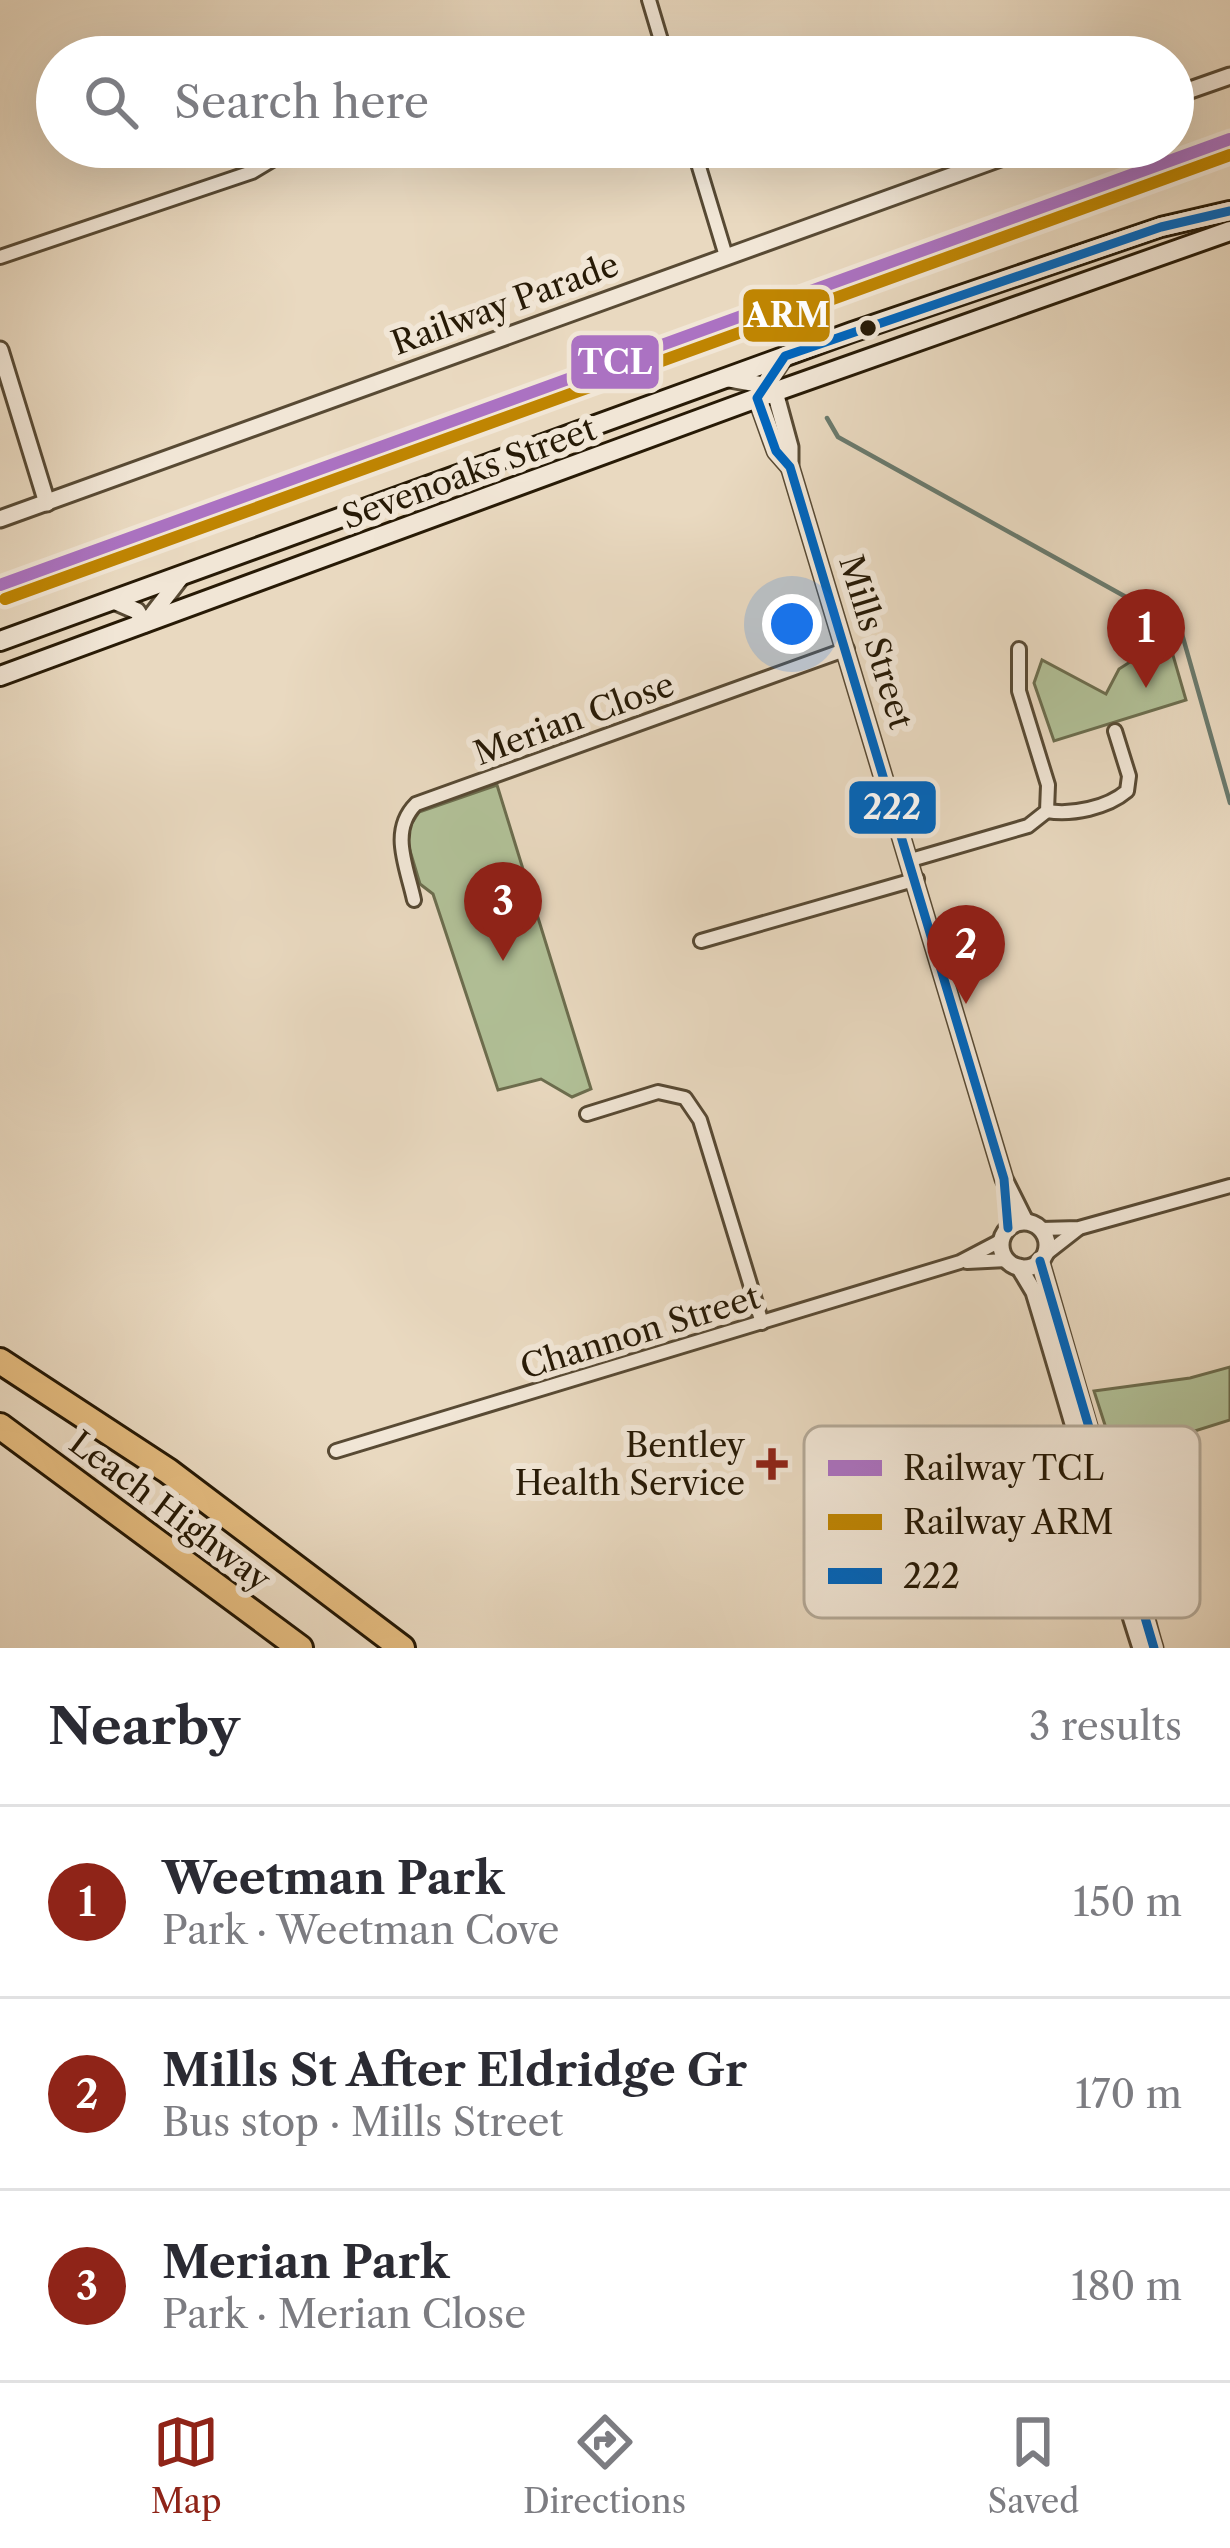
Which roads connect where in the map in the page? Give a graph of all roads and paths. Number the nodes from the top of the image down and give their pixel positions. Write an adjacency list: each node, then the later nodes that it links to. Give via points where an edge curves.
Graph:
1 (649, 0): 2 (street)
2 (660, 36)
3 (1230, 76): 4 (street)
4 (1194, 89)
5 (258, 168): 11 (street)
6 (699, 168): 10 (street)
7 (972, 168): 10 (street, Railway Parade)
8 (1230, 211): 13 (main road, Sevenoaks Street, via 1160,227)
9 (1230, 231): 15 (main road, Sevenoaks Street)
10 (726, 256): 16 (street, Railway Parade)
11 (0, 257)
12 (0, 350): 16 (street)
13 (785, 356): 14 (main road, Sevenoaks Street); 15 (street)
14 (722, 378): 15 (street); 18 (main road, Sevenoaks Street)
15 (765, 392): 20 (main road, Sevenoaks Street); 22 (street, Mills Street, via 790,447)
16 (47, 502): 17 (street, Railway Parade)
17 (0, 519)
18 (182, 576): 19 (main road, Sevenoaks Street); 20 (street)
19 (114, 601): 20 (street); 21 (main road, Sevenoaks Street)
20 (145, 624): 24 (main road, Sevenoaks Street)
21 (0, 641)
22 (847, 649): 27 (street, Mills Street); 29 (street, Merian Close, via 416,804 399,833)
23 (1019, 649): 26 (street, via 1019,691 1048,785)
24 (0, 676)
25 (1115, 731): 26 (street, via 1127,791 1079,811)
26 (1046, 811): 27 (street, via 1028,826)
27 (911, 860): 28 (street, Mills Street)
28 (917, 879): 30 (street); 32 (street, Mills Street)
29 (414, 900)
30 (701, 941)
31 (587, 1114): 40 (street, via 658,1092 685,1098 700,1120)
32 (1004, 1180): 34 (street, Mills Street); 36 (street, Mills Street)
33 (1230, 1186): 35 (street)
34 (1033, 1225): 35 (street); 36 (street); 37 (street, Mills Street, via 1047,1240)
35 (1079, 1228): 37 (street)
36 (1005, 1234): 38 (street, Channon Street); 39 (street, Mills Street)
37 (1043, 1258): 39 (street); 45 (street)
38 (960, 1262): 39 (street, Channon Street); 40 (street, Channon Street)
39 (1013, 1264): 44 (street, via 1034,1292)
40 (762, 1323): 46 (street, Channon Street)
41 (0, 1343): 47 (highway)
42 (0, 1361): 47 (highway)
43 (0, 1426): 50 (highway, Leach Highway)
44 (1075, 1426)
45 (1089, 1426)
46 (336, 1451)
47 (349, 1605): 51 (highway)
48 (1131, 1618): 52 (street)
49 (1145, 1618): 53 (street)
50 (300, 1648)
51 (402, 1648)
52 (1141, 1648)
53 (1154, 1648)

